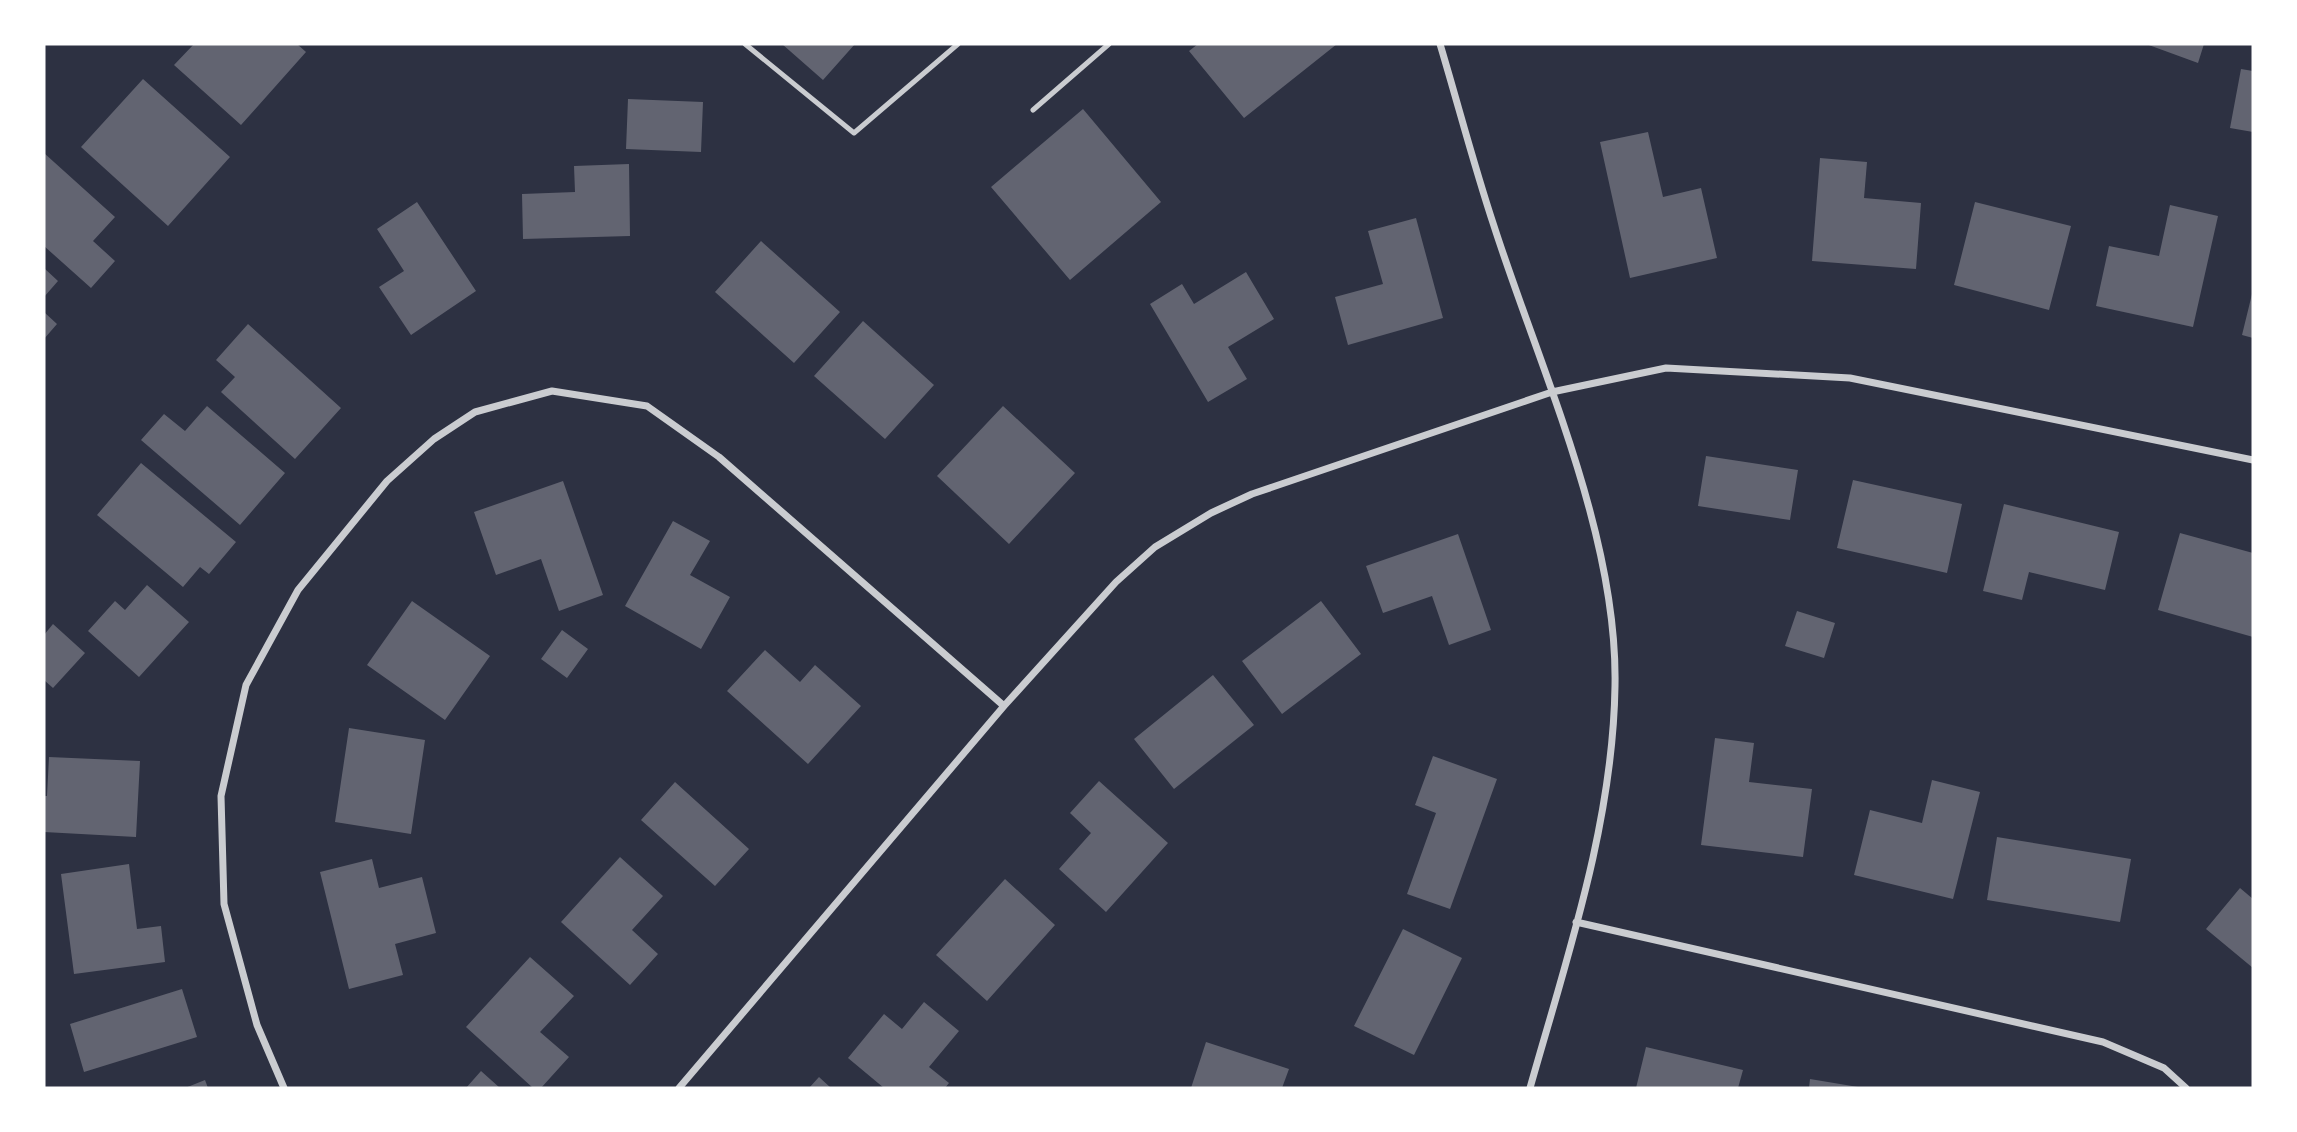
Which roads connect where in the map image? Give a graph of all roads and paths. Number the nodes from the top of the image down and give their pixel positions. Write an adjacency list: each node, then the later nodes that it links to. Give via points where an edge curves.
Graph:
1 (745, 44): 2 (lane, via 854,133)
2 (958, 44)
3 (1109, 44): 5 (lane)
4 (1440, 44): 6 (street, via 1493,226)
5 (1033, 110)
6 (1552, 392): 7 (street, via 1667,368 1850,378); 8 (street, via 1252,494 1211,513 1155,547 1115,582); 9 (street, via 1598,544 1615,650 1611,755 1600,825)
7 (2253, 460)
8 (1004, 706): 10 (street, via 719,457 647,406 552,391 475,412 434,439 380,490 298,590 246,685 221,796 224,904 257,1025); 11 (street)
9 (1576, 922): 12 (street); 13 (street, via 2103,1042 2164,1068)
10 (284, 1088)
11 (679, 1088)
12 (1530, 1088)
13 (2186, 1088)

